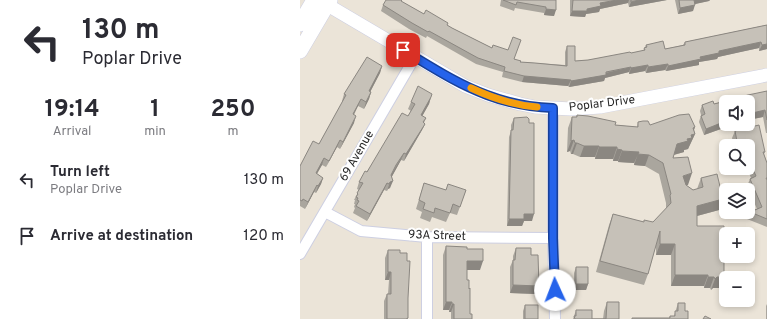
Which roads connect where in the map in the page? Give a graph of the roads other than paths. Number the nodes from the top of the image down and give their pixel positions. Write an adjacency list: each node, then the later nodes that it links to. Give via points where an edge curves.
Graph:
1 (322, 1): 2 (main road); 3 (main road); 4 (street, Poplar Drive)
2 (300, 24)
3 (300, 52)
4 (415, 57): 6 (street, Poplar Drive, via 465,86 488,96 520,104); 7 (street, 69 Avenue)
5 (767, 75): 6 (street, Poplar Drive, via 600,107)
6 (553, 108): 9 (street)
7 (325, 212): 8 (street, 93A Street, via 361,232); 10 (street, 69 Avenue)
8 (427, 237): 9 (street, 93A Street); 11 (street)
9 (553, 238): 12 (street)
10 (300, 254)
11 (428, 319)
12 (555, 319)

